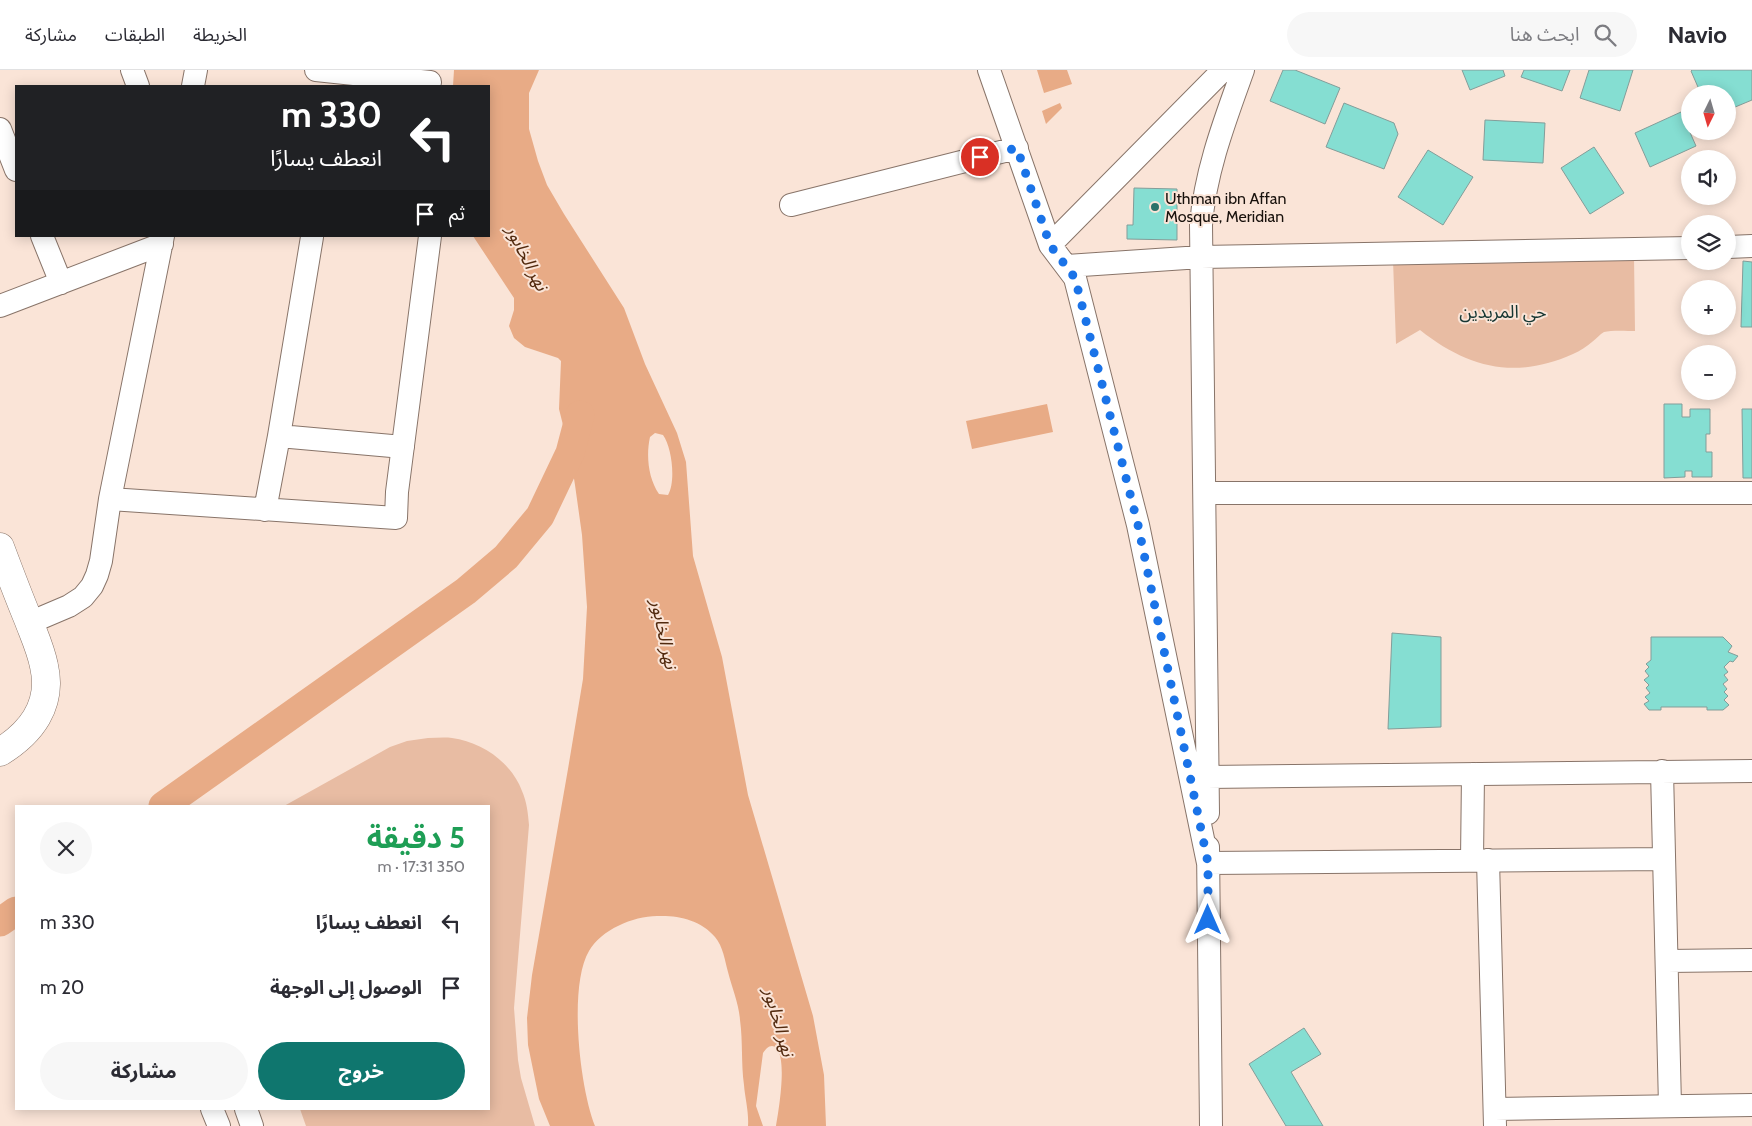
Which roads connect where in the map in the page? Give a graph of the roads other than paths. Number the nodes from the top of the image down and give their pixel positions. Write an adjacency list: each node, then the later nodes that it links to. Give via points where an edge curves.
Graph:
1 (132, 70): 8 (street)
2 (196, 70): 9 (street)
3 (316, 70): 7 (street)
4 (989, 70): 11 (street)
5 (1223, 70): 18 (street)
6 (1243, 70): 22 (street, via 1207,184 1201,225)
7 (431, 79)
8 (138, 85)
9 (193, 85)
10 (0, 129): 12 (street)
11 (1017, 148): 13 (street); 18 (street)
12 (11, 162)
13 (791, 205)
14 (42, 237): 24 (street)
15 (312, 237): 26 (street)
16 (430, 237): 27 (street)
17 (163, 240): 24 (street); 30 (street)
18 (1050, 245): 23 (street)
19 (1752, 246): 20 (street)
20 (1736, 247)
21 (1681, 248): 22 (street)
22 (1201, 257): 23 (street); 28 (street)
23 (1066, 266): 41 (street, via 1075,278 1138,525)
24 (61, 283): 25 (street)
25 (0, 306)
26 (279, 436): 27 (street); 31 (street)
27 (403, 447): 31 (street, via 396,518)
28 (1205, 493): 29 (street); 38 (street)
29 (1752, 493)
30 (110, 499): 31 (street); 33 (street, via 101,561 92,586 69,606)
31 (265, 510)
32 (0, 548): 33 (main road)
33 (29, 623): 34 (main road, via 45,669 42,704 32,726)
34 (0, 752)
35 (1662, 771): 36 (street); 37 (street); 39 (street)
36 (1752, 771)
37 (1473, 774): 38 (street); 40 (street)
38 (1207, 777): 41 (street)
39 (1664, 859): 40 (street); 43 (street)
40 (1480, 860): 41 (street); 48 (street)
41 (1208, 863): 51 (street)
42 (1752, 960): 43 (street)
43 (1667, 961): 45 (street)
44 (1752, 1105): 45 (street)
45 (1670, 1106): 48 (street)
46 (212, 1110): 49 (street)
47 (246, 1110): 50 (street)
48 (1495, 1118)
49 (219, 1126)
50 (252, 1126)
51 (1211, 1126)

